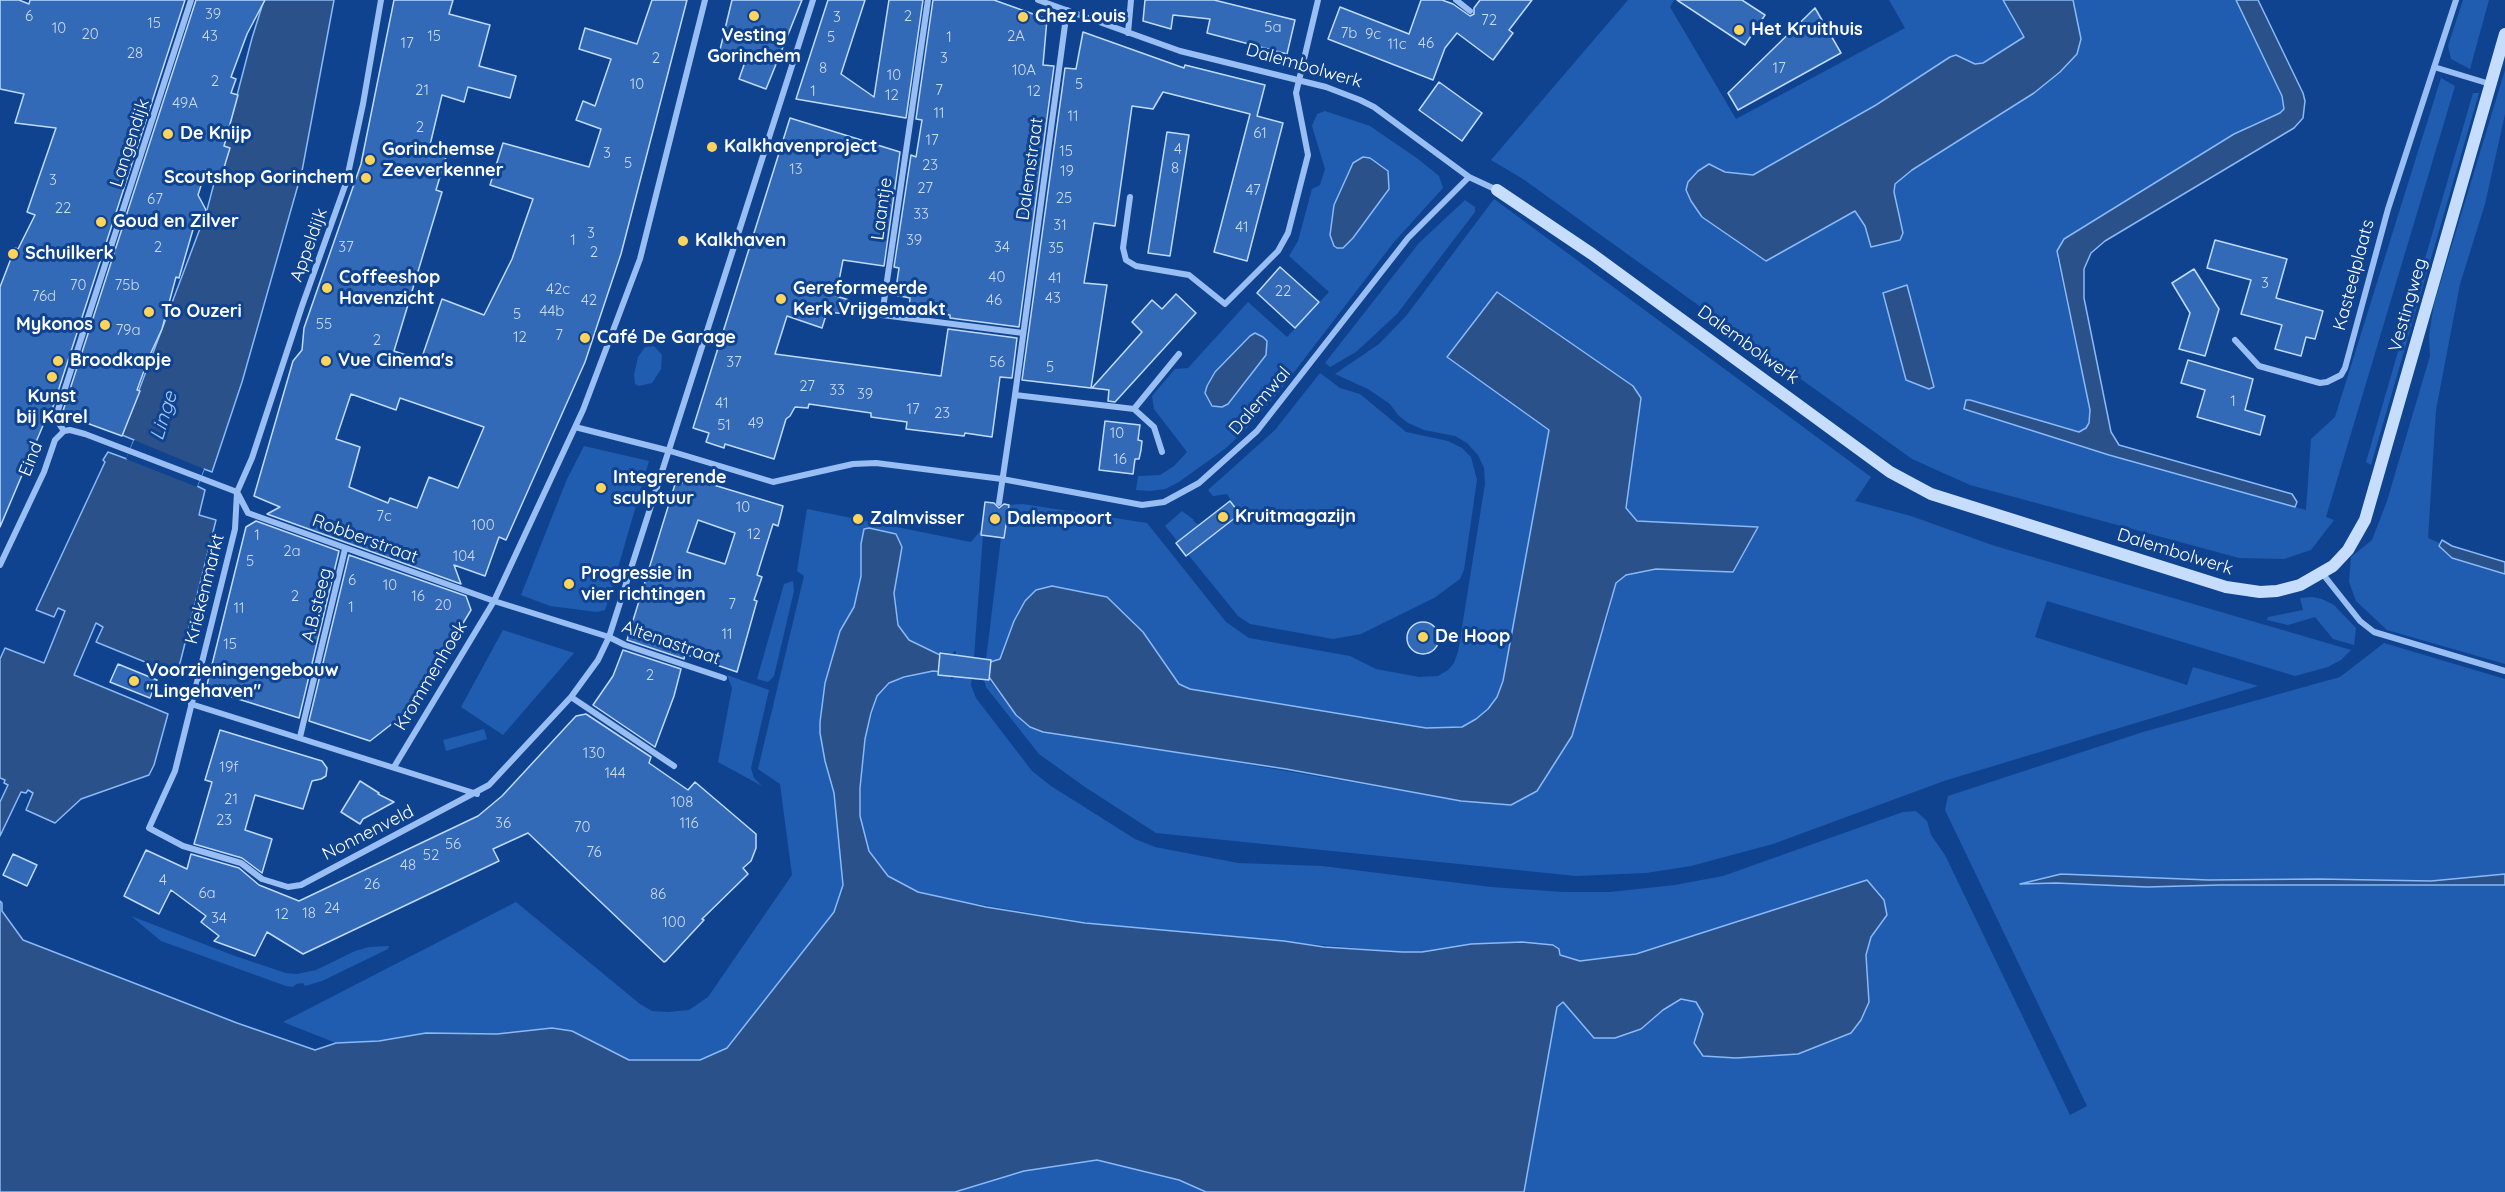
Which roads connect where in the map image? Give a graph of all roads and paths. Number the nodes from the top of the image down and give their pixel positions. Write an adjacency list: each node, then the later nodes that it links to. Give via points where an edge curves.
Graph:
1 (191, 0): 27 (street, Langendijk, via 63,395 57,418)
2 (381, 0): 31 (street, Appeldijk, via 346,183)
3 (705, 0): 26 (street, via 640,259)
4 (813, 0): 28 (street)
5 (928, 0): 21 (street, Laantje, via 882,315)
6 (1038, 0): 11 (street, Dalembolwerk)
7 (1131, 0): 13 (street)
8 (1318, 0): 16 (street)
9 (1456, 0): 12 (street)
10 (2456, 0): 15 (street)
11 (1067, 10): 13 (street, Dalembolwerk); 21 (street, Dalemstraat)
12 (1470, 11)
13 (1128, 33): 16 (street, Dalembolwerk, via 1180,51)
14 (2505, 34): 17 (street, Vestingweg)
15 (2434, 67): 17 (street); 22 (street, Kasteelplaats, via 2341,375 2319,383 2259,366)
16 (1299, 80): 18 (street, Dalembolwerk, via 1347,94 1374,107); 20 (street, via 1297,104 1308,154 1288,233 1278,251 1225,304 1189,274 1136,266 1126,260 1123,248)
17 (2490, 84): 35 (street, Vestingweg, via 2365,520 2348,550)
18 (1469, 177): 19 (street, Dalembolwerk); 30 (street, Dalemwal, via 1408,238 1257,431 1189,490 1164,502 1142,505)
19 (1497, 190): 35 (street, Dalembolwerk, via 1592,254 1890,472 1931,494 2241,590 2291,588)
20 (1130, 197)
21 (1023, 333): 24 (street, Dalemstraat)
22 (2235, 340)
23 (1179, 354): 25 (street)
24 (1015, 395): 25 (street); 30 (street, Dalemstraat)
25 (1134, 409): 29 (street, via 1154,427)
26 (575, 427): 28 (street); 36 (street)
27 (64, 431): 31 (street, Eind, via 78,432); 34 (street, Eind, via 55,441)
28 (670, 451): 30 (street, Dalemwal, via 777,483 861,463); 37 (street)
29 (1162, 452)
30 (1002, 479): 32 (street, Dalemstraat)
31 (237, 492): 33 (street, Robberstraat, via 248,513); 41 (street, Kriekenmarkt, via 235,529)
32 (999, 503)
33 (345, 549): 36 (street, Robberstraat); 42 (street, A.B.steeg)
34 (0, 565)
35 (2322, 573): 38 (street, via 2360,621 2374,632)
36 (494, 601): 37 (street); 44 (street, Krommenhoek)
37 (609, 637): 39 (street, Altenastraat); 40 (street, Nonnenveld)
38 (2505, 671)
39 (724, 678)
40 (571, 698): 43 (street); 45 (street, Nonnenveld)
41 (192, 704): 42 (street); 46 (street, Kriekenmarkt, via 175,771)
42 (300, 737): 44 (street)
43 (674, 766)
44 (394, 767): 45 (street)
45 (477, 794): 46 (street, Nonnenveld, via 293,887 262,879 241,863 183,846)
46 (149, 828)

